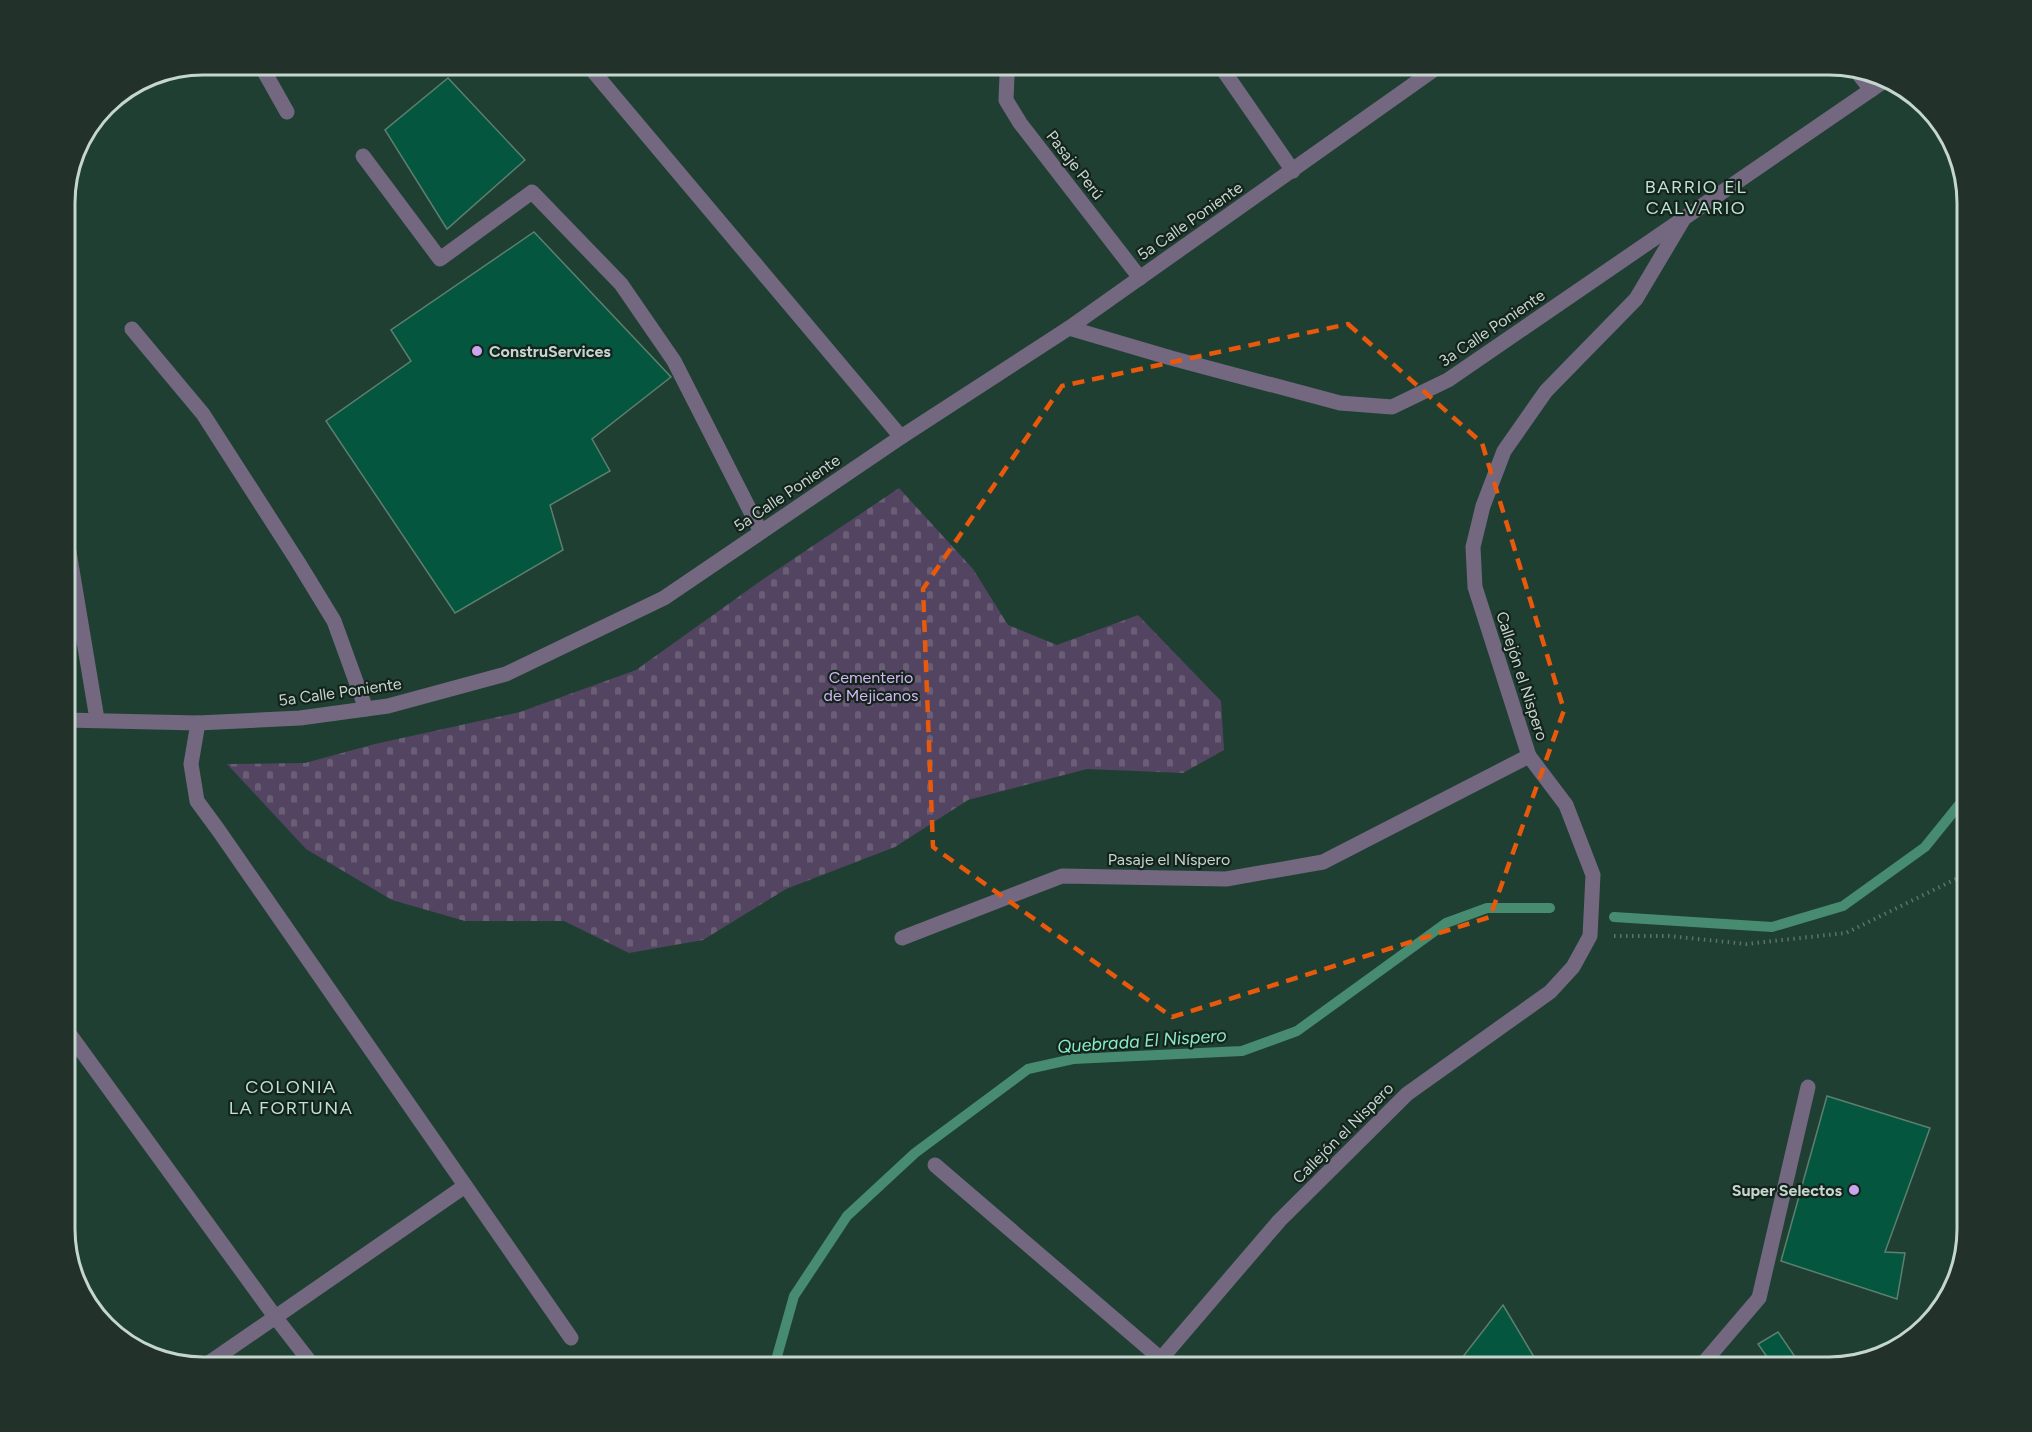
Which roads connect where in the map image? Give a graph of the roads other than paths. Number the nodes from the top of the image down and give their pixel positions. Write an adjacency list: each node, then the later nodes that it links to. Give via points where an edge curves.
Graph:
1 (266, 75): 7 (street)
2 (596, 75): 14 (street)
3 (1006, 75): 11 (street, Pasaje Perú, via 1006,100 1020,123)
4 (1227, 75): 9 (street)
5 (1427, 75): 9 (street, 5a Calle Poniente)
6 (1877, 85): 10 (street, 3a Calle Poniente)
7 (287, 112)
8 (363, 156): 15 (street, via 440,260 532,192 621,284 674,361)
9 (1293, 171): 11 (street, 5a Calle Poniente)
10 (1683, 220): 12 (street, 3a Calle Poniente, via 1448,380 1392,407 1340,403); 21 (street, Callejón el Nispero, via 1636,299 1546,391 1504,451 1484,506 1473,547 1475,587)
11 (1140, 278): 12 (street, 5a Calle Poniente)
12 (1068, 328): 14 (street, 5a Calle Poniente)
13 (132, 329): 17 (street, via 203,414 298,562 334,621)
14 (901, 438): 15 (street, 5a Calle Poniente)
15 (761, 532): 17 (street, 5a Calle Poniente, via 664,598 506,674)
16 (75, 590): 18 (street)
17 (366, 709): 20 (street, 5a Calle Poniente, via 300,718)
18 (96, 719): 19 (street, 5a Calle Poniente); 20 (street, 5a Calle Poniente)
19 (75, 720)
20 (198, 723): 26 (street, via 191,764 197,801)
21 (1529, 756): 22 (street, Pasaje el Níspero, via 1323,862 1226,879 1062,876); 32 (street, Callejón el Nispero, via 1566,805 1593,875 1590,936 1574,968 1550,992 1407,1094 1279,1221)
22 (902, 938)
23 (75, 1042): 27 (street)
24 (1808, 1087): 33 (street, via 1759,1298)
25 (935, 1165): 31 (street)
26 (465, 1186): 27 (street); 28 (street)
27 (276, 1318): 29 (street); 30 (street)
28 (571, 1338)
29 (219, 1357)
30 (306, 1357)
31 (1151, 1357)
32 (1163, 1357)
33 (1709, 1357)

